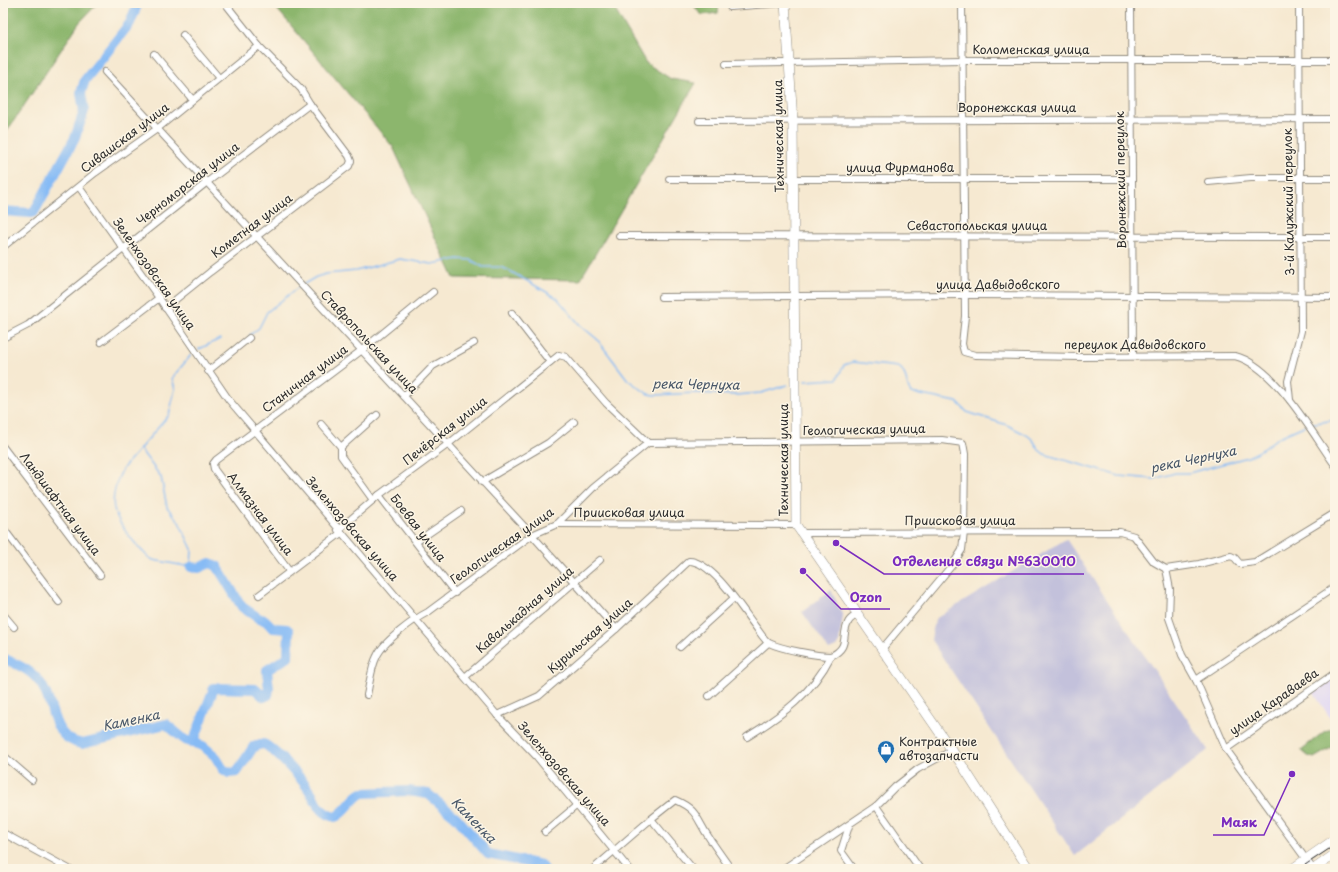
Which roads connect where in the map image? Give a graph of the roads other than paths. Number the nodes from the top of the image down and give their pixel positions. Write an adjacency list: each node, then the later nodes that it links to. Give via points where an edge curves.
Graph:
1 (225, 3): 8 (street)
2 (784, 3): 6 (street); 14 (street, Техническая улица)
3 (962, 3): 10 (street)
4 (1131, 3): 13 (street, Воронежский переулок)
5 (1299, 3): 11 (street, 3-й Калужский переулок)
6 (730, 7)
7 (183, 36): 17 (street)
8 (259, 46): 17 (street, Сивашская улица); 19 (street, via 301,89)
9 (154, 54): 18 (street)
10 (963, 60): 13 (street, Коломенская улица); 14 (street, Коломенская улица); 21 (street)
11 (1299, 60): 12 (street, Коломенская улица); 13 (street, Коломенская улица); 23 (street, 3-й Калужский переулок)
12 (1335, 60)
13 (1130, 61): 22 (street, Воронежский переулок)
14 (790, 62): 15 (street, Коломенская улица); 25 (street, Техническая улица)
15 (726, 64)
16 (105, 72): 26 (street, Ставропольская улица)
17 (219, 78): 18 (street, Сивашская улица)
18 (192, 99): 26 (street, Сивашская улица)
19 (310, 104): 33 (street, Черноморская улица); 36 (street, Кометная улица, via 352,161 349,166)
20 (1335, 118): 23 (street, Воронежская улица)
21 (963, 119): 22 (street, Воронежская улица); 25 (street, Воронежская улица); 31 (street)
22 (1132, 119): 23 (street, Воронежская улица); 32 (street, Воронежский переулок)
23 (1299, 119): 27 (street, 3-й Калужский переулок)
24 (699, 121): 25 (street, Воронежская улица)
25 (792, 121): 30 (street, Техническая улица)
26 (157, 129): 33 (street, Ставропольская улица); 35 (street, Сивашская улица)
27 (1299, 178): 28 (street); 34 (street, via 1251,178); 42 (street, 3-й Калужский переулок)
28 (1335, 178)
29 (669, 179): 30 (street, улица Фурманова)
30 (793, 179): 31 (street, улица Фурманова); 41 (street, Техническая улица)
31 (963, 179): 32 (street, улица Фурманова); 38 (street)
32 (1132, 179): 39 (street, Воронежский переулок)
33 (206, 182): 36 (street, Ставропольская улица); 44 (street, Черноморская улица)
34 (1208, 182)
35 (79, 187): 43 (street, Сивашская улица); 44 (street, Зеленхозовская улица)
36 (257, 236): 53 (street, Кометная улица); 59 (street, Ставропольская улица)
37 (619, 236): 41 (street, Севастопольская улица)
38 (964, 237): 39 (street, Севастопольская улица); 41 (street, Севастопольская улица); 46 (street)
39 (1133, 237): 42 (street, Севастопольская улица); 47 (street, Воронежский переулок)
40 (1335, 237): 42 (street, Севастопольская улица)
41 (793, 238): 49 (street, Техническая улица)
42 (1299, 238): 50 (street, 3-й Калужский переулок)
43 (3, 247)
44 (124, 248): 52 (street, Зеленхозовская улица); 55 (street, Черноморская улица, via 28,325)
45 (433, 292): 59 (street, Станичная улица)
46 (964, 295): 47 (street, улица Давыдовского); 49 (street, улица Давыдовского); 60 (street, переулок Давыдовского, via 964,352 975,355)
47 (1134, 296): 50 (street, улица Давыдовского); 60 (street, Воронежский переулок)
48 (661, 297): 49 (street, улица Давыдовского)
49 (794, 297): 69 (street, Техническая улица)
50 (1301, 297): 51 (street, улица Давыдовского); 64 (street, 3-й Калужский переулок, via 1301,331 1288,381)
51 (1335, 297)
52 (159, 298): 53 (street, Зеленхозовская улица); 57 (street)
53 (165, 308): 62 (street, Зеленхозовская улица)
54 (512, 313): 61 (street)
55 (3, 338)
56 (249, 338): 62 (street)
57 (102, 342)
58 (474, 343): 63 (street, via 433,366)
59 (362, 350): 63 (street, Ставропольская улица); 68 (street, Станичная улица)
60 (1133, 356): 64 (street, переулок Давыдовского, via 1245,358)
61 (550, 362): 70 (street, Печёрская улица, via 559,355 566,357 606,403); 71 (street, Печёрская улица)
62 (208, 371): 68 (street, Зеленхозовская улица)
63 (404, 396): 71 (street, Ставропольская улица)
64 (1290, 400): 74 (street, переулок Давыдовского)
65 (377, 415): 73 (street)
66 (574, 422): 76 (street, via 548,443)
67 (321, 424): 73 (street, Боевая улица)
68 (255, 431): 75 (street, Станичная улица, via 216,460 213,464); 84 (street, Зеленхозовская улица)
69 (796, 442): 70 (street, Геологическая улица); 83 (street, Техническая улица); 85 (street, Геологическая улица, via 942,440 963,443)
70 (648, 443): 81 (street, Геологическая улица, via 593,488)
71 (447, 445): 76 (street, Ставропольская улица); 77 (street, Печёрская улица)
72 (3, 447): 91 (street, Ландшафтная улица)
73 (340, 447): 78 (street, Боевая улица, via 341,456)
74 (1335, 466)
75 (214, 469): 90 (street, Алмазная улица)
76 (482, 482): 86 (street, Ставропольская улица)
77 (379, 495): 78 (street, Печёрская улица); 87 (street, Боевая улица)
78 (373, 500): 84 (street, Печёрская улица)
79 (461, 511): 87 (street)
80 (1335, 513): 89 (street, via 1255,562 1240,564 1231,556)
81 (557, 524): 83 (street, Приисковая улица); 86 (street, Геологическая улица)
82 (3, 528): 97 (street)
83 (799, 529): 85 (street, Приисковая улица); 99 (street)
84 (339, 531): 90 (street, Печёрская улица); 100 (street, Зеленхозовская улица)
85 (964, 532): 89 (street, Приисковая улица, via 1120,532 1134,536 1154,562); 105 (street, via 959,557)
86 (532, 535): 92 (street, Ставропольская улица); 94 (street, Геологическая улица)
87 (416, 542): 94 (street, Боевая улица)
88 (600, 560): 92 (street, Кавалькадная улица)
89 (1166, 569): 109 (street, via 1170,589 1169,618 1182,655)
90 (290, 571): 95 (street, Печёрская улица)
91 (100, 575)
92 (575, 582): 102 (street, Ставропольская улица); 108 (street, Кавалькадная улица)
93 (1335, 587): 109 (street)
94 (455, 593): 100 (street, Геологическая улица)
95 (259, 595)
96 (734, 598): 102 (street, Курильская улица, via 701,564 689,562); 103 (street); 104 (street)
97 (59, 602)
98 (3, 614): 101 (street)
99 (857, 614): 105 (street); 106 (street, via 848,622 841,647)
100 (415, 618): 108 (street, Зеленхозовская улица); 110 (street, Геологическая улица, via 381,648)
101 (14, 627)
102 (616, 629): 112 (street, Курильская улица, via 539,696)
103 (768, 642): 106 (street, via 818,656); 111 (street)
104 (680, 647)
105 (882, 649): 115 (street)
106 (831, 656): 113 (street, via 822,674 810,688 778,717)
107 (1335, 673): 114 (street, улица Караваева)
108 (465, 677): 112 (street, Зеленхозовская улица)
109 (1196, 680): 114 (street)
110 (367, 695)
111 (709, 696)
112 (497, 715): 118 (street, Зеленхозовская улица, via 537,758)
113 (747, 737)
114 (1226, 749): 127 (street)
115 (951, 750): 119 (street, via 918,769); 138 (street)
116 (3, 755): 117 (street)
117 (32, 780)
118 (576, 806): 122 (street); 125 (street, Зеленхозовская улица)
119 (876, 806): 121 (street); 137 (street)
120 (651, 819): 125 (street); 132 (street); 133 (street, via 675,800 685,804 699,817 704,830)
121 (849, 825): 128 (street); 136 (street, via 841,851)
122 (545, 832)
123 (4, 836): 129 (street)
124 (1335, 839): 127 (street)
125 (614, 851): 130 (street); 131 (street, Зеленхозовская улица)
126 (1335, 854): 140 (street)
127 (1306, 860): 139 (street); 140 (street)
128 (792, 863): 134 (street); 135 (street)
129 (69, 869)
130 (593, 869)
131 (629, 869)
132 (693, 869)
133 (731, 869)
134 (783, 869)
135 (796, 869)
136 (854, 869)
137 (920, 869)
138 (1029, 869)
139 (1292, 869)
140 (1313, 869)

